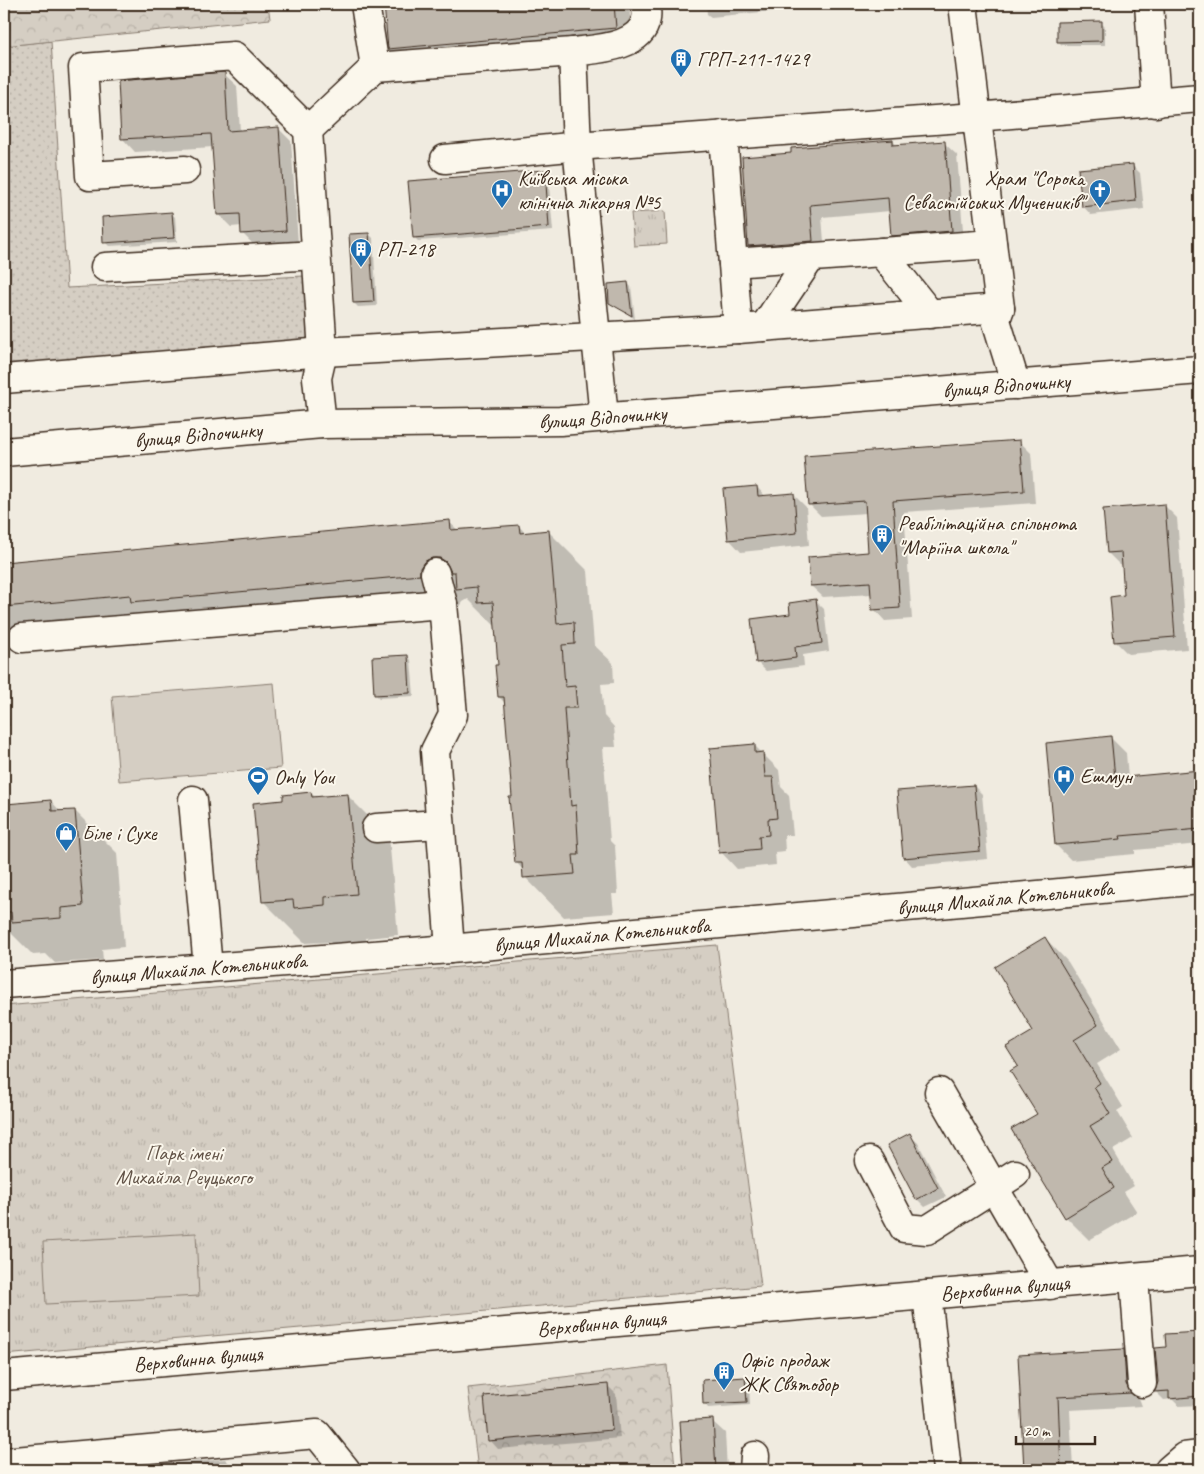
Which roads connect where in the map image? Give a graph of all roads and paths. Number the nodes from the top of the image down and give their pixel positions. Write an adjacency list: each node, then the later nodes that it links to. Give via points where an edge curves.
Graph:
1 (365, 4): 6 (street)
2 (646, 4): 5 (street, via 646,20 638,35 621,45)
3 (963, 4): 9 (street)
4 (1149, 4): 8 (street)
5 (573, 52): 6 (street); 12 (street)
6 (375, 67): 10 (street)
7 (1200, 98): 8 (street)
8 (1156, 103): 9 (street)
9 (976, 117): 11 (street); 15 (street)
10 (308, 130): 14 (street, via 234,56 83,68 90,176); 17 (street)
11 (723, 135): 12 (street); 19 (street)
12 (577, 146): 13 (street); 25 (street)
13 (445, 160)
14 (185, 170)
15 (992, 244): 16 (street); 21 (street)
16 (880, 252): 18 (street); 22 (street)
17 (316, 254): 20 (street); 26 (street)
18 (810, 257): 19 (street); 23 (street)
19 (733, 263): 24 (street)
20 (105, 267)
21 (1000, 308): 22 (street); 29 (street, via 996,320)
22 (930, 314): 23 (street)
23 (764, 327): 24 (street)
24 (738, 329): 25 (street)
25 (596, 336): 26 (street); 30 (street)
26 (323, 352): 28 (street); 31 (street, via 317,378)
27 (1200, 370): 29 (street, вулиця Відпочинку, via 1047,379)
28 (4, 379)
29 (1016, 384): 30 (street, вулиця Відпочинку)
30 (604, 417): 31 (street, вулиця Відпочинку, via 560,421)
31 (322, 424): 32 (street, вулиця Відпочинку)
32 (4, 452)
33 (435, 574): 34 (street)
34 (444, 604): 35 (street); 37 (street, via 453,715 435,751)
35 (22, 638)
36 (192, 800): 41 (street)
37 (440, 824): 38 (street); 40 (street)
38 (376, 828)
39 (1200, 880): 40 (street, вулиця Михайла Котельникова)
40 (450, 949): 41 (street, вулиця Михайла Котельникова)
41 (208, 968): 42 (street, вулиця Михайла Котельникова)
42 (4, 984)
43 (939, 1092): 45 (street)
44 (869, 1161): 45 (street, via 904,1228 927,1230)
45 (1004, 1180): 48 (street)
46 (1200, 1271): 47 (street, Верховинна вулиця)
47 (1134, 1278): 48 (street, Верховинна вулиця); 51 (street)
48 (1050, 1285): 49 (street, Верховинна вулиця)
49 (927, 1295): 50 (street, Верховинна вулиця); 55 (street)
50 (4, 1376)
51 (1142, 1383)
52 (1200, 1455): 56 (street, via 1184,1457)
53 (4, 1462): 54 (street, via 317,1434)
54 (346, 1470)
55 (947, 1470)
56 (1169, 1470)

